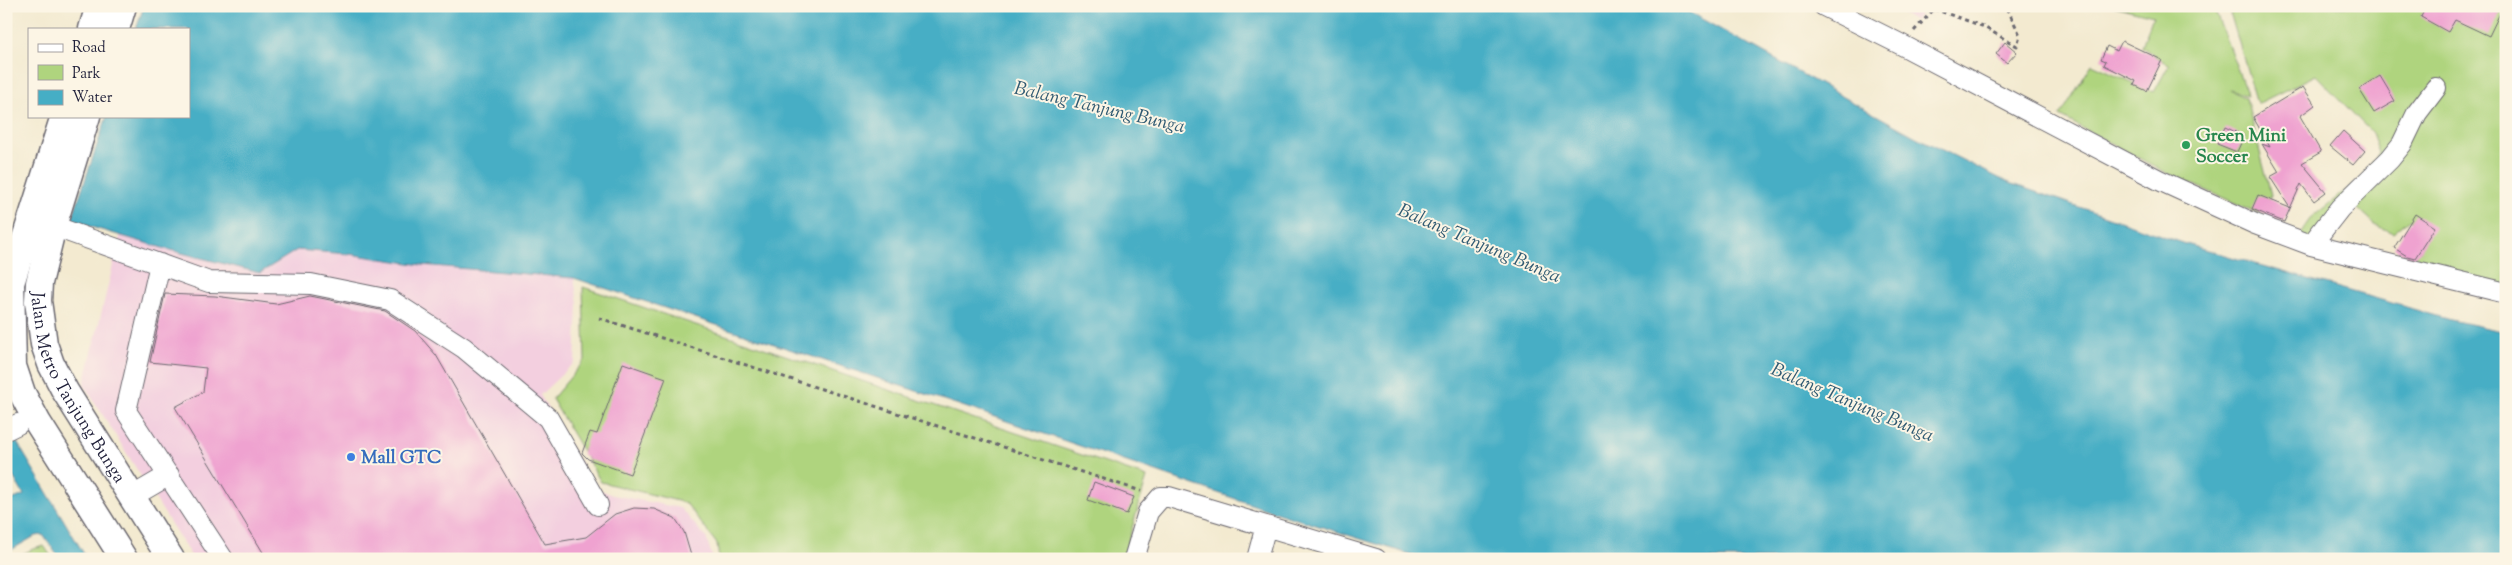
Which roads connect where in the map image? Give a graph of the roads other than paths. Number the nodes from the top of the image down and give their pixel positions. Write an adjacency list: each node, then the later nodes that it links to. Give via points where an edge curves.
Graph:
1 (100, 6): 4 (main road)
2 (123, 6): 5 (main road)
3 (1824, 6): 10 (street, via 2159,180 2255,224)
4 (92, 28)
5 (116, 28)
6 (2436, 88): 10 (street, via 2417,112 2402,144 2340,208)
7 (63, 118): 18 (main road, Jalan Metro Tanjung Bunga, via 11,283 13,366 22,393 38,423)
8 (86, 118): 9 (main road, Jalan Metro Tanjung Bunga)
9 (53, 226): 11 (street); 14 (main road, Jalan Metro Tanjung Bunga, via 39,283 44,344 62,385)
10 (2311, 245): 12 (street)
11 (160, 264): 13 (street, via 126,411); 15 (street, via 209,282 312,284 390,300 464,348 548,418)
12 (2506, 293)
13 (169, 475): 14 (street); 20 (street)
14 (133, 496): 17 (main road, Jalan Metro Tanjung Bunga)
15 (598, 505)
16 (1266, 526): 21 (street, via 1174,497 1161,497 1148,512); 22 (street); 23 (street)
17 (158, 537): 18 (main road); 19 (main road, Jalan Metro Tanjung Bunga)
18 (124, 559)
19 (171, 559)
20 (223, 559)
21 (1134, 559)
22 (1257, 559)
23 (1376, 559)

